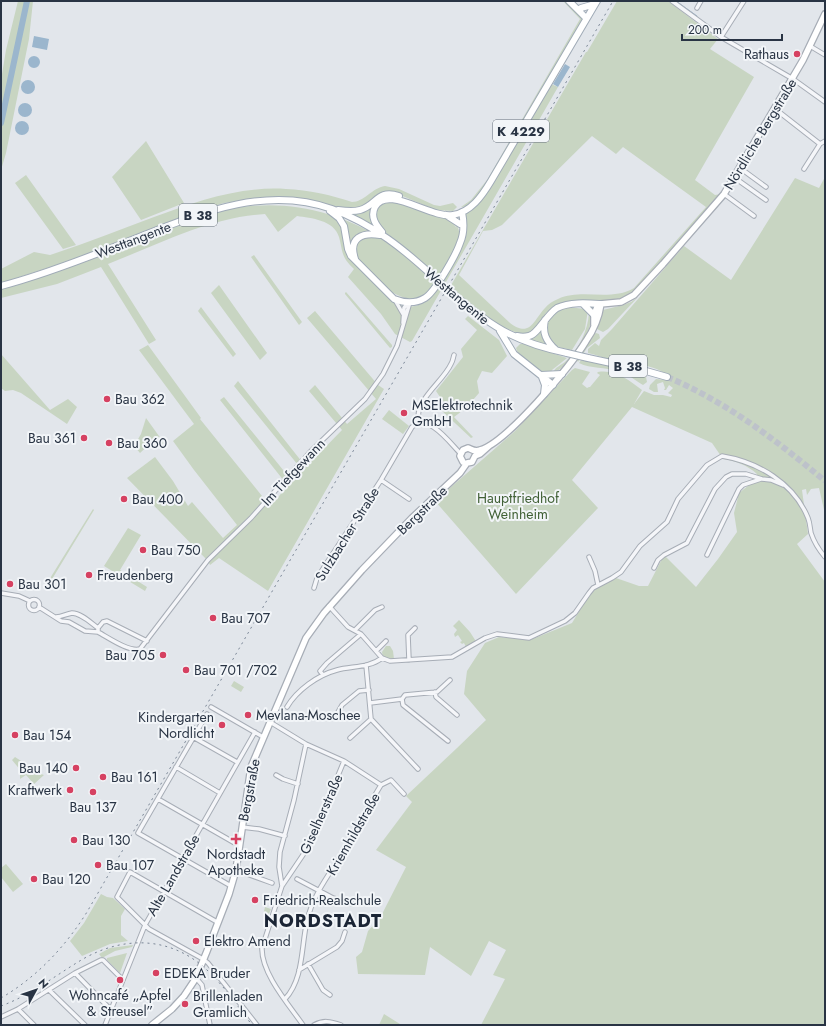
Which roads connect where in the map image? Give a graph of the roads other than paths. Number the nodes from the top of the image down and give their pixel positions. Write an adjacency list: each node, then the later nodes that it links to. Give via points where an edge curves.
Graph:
1 (672, 1): 10 (street)
2 (701, 1): 7 (street)
3 (744, 1): 10 (street)
4 (570, 3): 6 (main road); 9 (main road)
5 (596, 3): 6 (main road); 9 (main road, K 4229)
6 (581, 8): 9 (main road)
7 (697, 8)
8 (825, 14): 11 (main road, Nördliche Bergstraße)
9 (587, 17): 26 (main road, K 4229, via 491,182 475,203)
10 (721, 37): 13 (street)
11 (810, 46): 12 (street); 13 (main road, Nördliche Bergstraße)
12 (825, 55)
13 (793, 78): 14 (street); 15 (main road, Nördliche Bergstraße)
14 (825, 102)
15 (774, 108): 17 (street); 18 (main road, Nördliche Bergstraße)
16 (825, 141): 17 (street)
17 (820, 144): 19 (street)
18 (740, 168): 20 (main road, Nördliche Bergstraße); 21 (street)
19 (804, 169)
20 (735, 178): 22 (main road, Nördliche Bergstraße); 23 (street)
21 (766, 187)
22 (724, 194): 28 (street); 38 (main road, Nördliche Bergstraße, via 634,295 621,302)
23 (766, 200)
24 (324, 207): 25 (main road, Westtangente / B 38); 32 (main road, via 342,222 346,229 349,254); 33 (main road, Westtangente / B 38, via 280,201 227,206 66,266)
25 (332, 209): 26 (main road, via 360,210 381,196 389,194 441,212); 31 (main road, Westtangente / B 38)
26 (462, 212): 27 (main road, K 4229); 29 (main road, via 459,215); 30 (main road)
27 (446, 215): 29 (main road); 31 (main road, K 4229, via 386,198 377,204 373,213 375,223)
28 (754, 216)
29 (460, 224): 30 (main road)
30 (463, 232): 36 (main road, via 460,243 434,289 424,298)
31 (384, 235): 32 (main road, via 368,233 358,238 353,247); 44 (main road, Westtangente / B 38, bridge)
32 (356, 262): 34 (main road)
33 (1, 286)
34 (387, 292): 35 (main road); 36 (main road)
35 (394, 299): 36 (main road); 40 (street, Im Tiefgewann)
36 (409, 302): 40 (street, Im Tiefgewann, via 405,306); 43 (street, Im Tiefgewann)
37 (583, 304): 38 (main road); 39 (main road); 41 (main road, via 557,308)
38 (600, 304): 39 (main road); 42 (main road, Bergstraße)
39 (594, 315): 42 (main road)
40 (403, 316): 43 (street, Im Tiefgewann)
41 (545, 318): 45 (main road, via 533,335); 47 (main road, via 544,336)
42 (594, 325): 50 (main road, Bergstraße, via 586,341)
43 (403, 326): 79 (street, Im Tiefgewann, via 388,365 366,398 318,444 251,518 215,552)
44 (499, 330): 45 (main road, Westtangente / B 38); 49 (main road)
45 (511, 336): 46 (main road, B 38)
46 (521, 340): 47 (main road, B 38); 49 (main road, via 515,346)
47 (559, 351): 52 (main road, B 38, bridge)
48 (454, 355): 55 (street, via 451,365 418,410)
49 (519, 357): 51 (main road)
50 (562, 374): 51 (main road); 53 (main road, Bergstraße)
51 (541, 375): 53 (main road); 54 (main road, via 545,385)
52 (667, 378)
53 (553, 385): 54 (main road, Bergstraße)
54 (544, 394): 57 (main road, Bergstraße, via 501,438)
55 (419, 422): 56 (street, via 429,425); 60 (street, Sulzbacher Straße, via 412,427)
56 (462, 451): 57 (main road, Bergstraße, via 468,448); 58 (main road, via 460,457)
57 (474, 453): 58 (main road, Bergstraße, via 473,460)
58 (465, 462): 71 (main road, Bergstraße, via 455,478 398,533)
59 (762, 479): 61 (street); 63 (street, via 751,481 739,489); 66 (street, via 746,474 732,474 726,477 715,489 687,543 664,555)
60 (381, 480): 62 (street, Sulzbacher Straße); 68 (street, Sulzbacher Straße, via 317,578)
61 (786, 486): 65 (street, via 802,506 809,520 815,544); 67 (street, via 767,472 742,460 722,456 717,458 694,479 678,499 667,522 640,546 621,572)
62 (409, 499)
63 (707, 555)
64 (589, 557): 67 (street)
65 (825, 557)
66 (654, 568)
67 (598, 586): 83 (street, via 588,593 570,618 531,637 496,634 452,657)
68 (314, 588)
69 (1, 594): 70 (street, via 19,596)
70 (30, 601): 72 (street, via 39,602); 72 (street, via 28,606 31,610 35,611)
71 (330, 606): 77 (street, via 348,627); 97 (main road, Bergstraße, via 306,638)
72 (39, 607): 74 (street)
73 (382, 607): 77 (street, via 375,610)
74 (56, 617): 76 (street, via 85,631); 76 (street, via 70,614 81,616)
75 (415, 628): 83 (street, via 408,635)
76 (98, 630): 79 (street, via 137,650); 79 (street, via 103,622 107,621)
77 (355, 630): 78 (street)
78 (361, 634): 81 (street); 85 (street, via 326,663 320,670)
79 (147, 641)
80 (386, 641): 81 (street)
81 (376, 651): 82 (street)
82 (382, 658): 83 (street, via 390,661); 84 (street, via 376,663)
83 (409, 660)
84 (366, 665): 85 (street); 87 (street)
85 (323, 675): 92 (street, via 309,684)
86 (450, 680): 88 (street)
87 (369, 690): 90 (street); 93 (street, via 359,691 342,705)
88 (435, 692): 89 (street, via 405,695); 95 (street, via 436,697)
89 (402, 699): 90 (street); 102 (street, via 403,705)
90 (370, 703): 96 (street)
91 (211, 707): 98 (street)
92 (287, 707)
93 (338, 712)
94 (207, 714): 99 (street)
95 (456, 715)
96 (371, 719): 101 (street); 107 (street)
97 (270, 722): 100 (main road, Bergstraße); 103 (street)
98 (255, 732): 100 (street); 105 (street, Alte Landstraße)
99 (193, 737): 105 (street); 106 (street)
100 (263, 737): 115 (main road, Bergstraße, via 251,767)
101 (350, 738)
102 (448, 741)
103 (306, 744): 104 (street); 109 (street)
104 (344, 761): 110 (street); 123 (street, Giselherstraße, via 310,846)
105 (237, 762): 111 (street, Alte Landstraße)
106 (176, 767): 111 (street); 113 (street)
107 (418, 768)
108 (276, 775): 109 (street)
109 (298, 784): 116 (street)
110 (381, 785): 112 (street, Kriemhildstraße, via 391,780); 124 (street, Kriemhildstraße)
111 (220, 793): 114 (street, Alte Landstraße)
112 (404, 794)
113 (158, 799): 114 (street); 118 (street, via 138,833)
114 (202, 824): 117 (street); 118 (street, Alte Landstraße)
115 (242, 827): 116 (street); 117 (main road, Bergstraße)
116 (285, 836): 123 (street, via 279,867)
117 (240, 846): 119 (main road, Bergstraße)
118 (182, 858): 122 (street); 125 (street, Alte Landstraße)
119 (236, 870): 121 (street); 122 (main road, Bergstraße)
120 (297, 880): 124 (street)
121 (272, 883)
122 (232, 886): 127 (main road, Bergstraße)
123 (282, 886): 138 (street, via 262,948 262,956 268,973)
124 (318, 891): 126 (street); 132 (street, Kriemhildstraße, via 306,922)
125 (163, 892): 127 (street); 128 (street, Alte Landstraße); 128 (street, via 130,872 117,897)
126 (353, 904)
127 (217, 922): 130 (main road, Bergstraße)
128 (145, 925): 130 (street); 135 (street, Alte Landstraße)
129 (345, 932): 131 (street, via 337,947)
130 (203, 959): 134 (main road, Bergstraße); 147 (street)
131 (308, 964): 132 (street); 137 (street, via 323,990)
132 (299, 970): 138 (street, Kriemhildstraße)
133 (75, 973): 135 (street, via 103,960); 136 (street); 140 (street)
134 (196, 978): 145 (main road, Bergstraße, via 172,1009); 146 (street, via 202,985)
135 (123, 980): 140 (street, Alte Landstraße)
136 (49, 990): 139 (street); 143 (street)
137 (330, 995)
138 (285, 1000): 148 (street)
139 (18, 1009): 141 (street); 142 (street)
140 (111, 1010): 144 (street, Alte Landstraße)
141 (1, 1017)
142 (34, 1025)
143 (85, 1025)
144 (105, 1025)
145 (152, 1025)
146 (210, 1025)
147 (257, 1025)
148 (303, 1025)
149 (314, 1025): 150 (street, via 322,1021)
150 (341, 1025)

